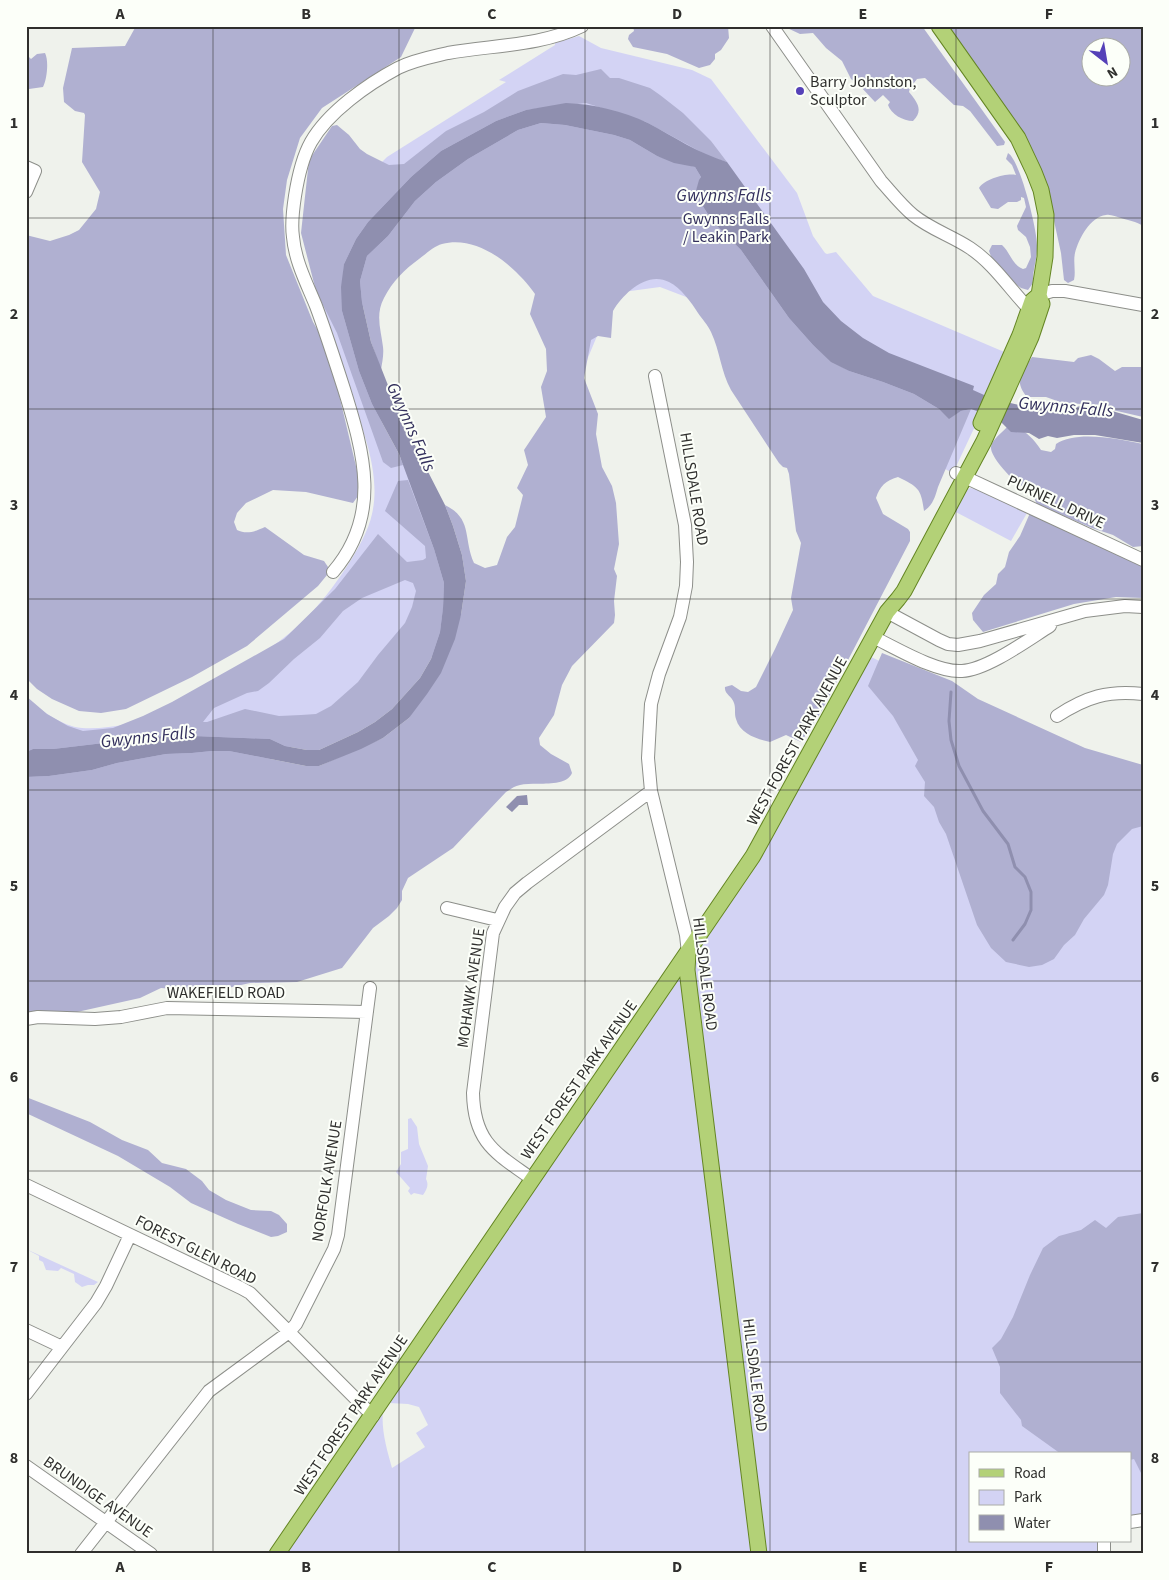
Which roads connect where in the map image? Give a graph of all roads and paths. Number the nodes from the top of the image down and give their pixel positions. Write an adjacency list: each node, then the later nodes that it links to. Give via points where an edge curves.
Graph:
1 (582, 26): 15 (street, via 550,38 409,63 354,97 333,115 312,141 301,165 293,239 354,422 366,482 361,521 347,554)
2 (772, 26): 10 (street, via 901,204 913,216 980,256)
3 (928, 26): 7 (main road, via 1013,148 1028,182 1038,220)
4 (939, 26): 7 (main road, via 1028,157 1041,190)
5 (26, 167): 6 (street, via 35,171)
6 (26, 192)
7 (1046, 233): 8 (main road)
8 (1039, 295): 9 (street, via 1064,291); 10 (main road); 11 (main road, via 1042,304 1036,323)
9 (1143, 305)
10 (1029, 309): 11 (main road)
11 (1009, 375): 13 (main road, WEST FOREST PARK AVENUE)
12 (655, 376): 22 (street, HILLSDALE ROAD, via 685,524 687,562 684,601 651,704 648,740)
13 (961, 475): 14 (street, PURNELL DRIVE); 17 (main road, WEST FOREST PARK AVENUE, via 889,598)
14 (1143, 560)
15 (333, 572)
16 (1143, 607): 18 (street, via 1094,609)
17 (887, 612): 18 (street, via 939,640 958,645); 19 (main road, WEST FOREST PARK AVENUE)
18 (1061, 619): 19 (street, via 992,661 964,671 926,662)
19 (873, 637): 25 (main road, WEST FOREST PARK AVENUE, via 765,836)
20 (1143, 694): 21 (street, via 1118,692 1098,695 1083,700)
21 (1058, 716)
22 (652, 791): 24 (street, MOHAWK AVENUE, via 527,883); 25 (street, HILLSDALE ROAD)
23 (447, 908): 24 (street)
24 (497, 920): 29 (street, MOHAWK AVENUE, via 473,1108 476,1122 488,1144)
25 (688, 953): 29 (main road, WEST FOREST PARK AVENUE); 42 (main road, HILLSDALE ROAD)
26 (370, 988): 27 (street, NORFOLK AVENUE)
27 (367, 1012): 28 (street, WAKEFIELD ROAD, via 167,1008 120,1017); 33 (street, NORFOLK AVENUE, via 338,1235 334,1249)
28 (26, 1019)
29 (532, 1179): 36 (main road, WEST FOREST PARK AVENUE)
30 (26, 1185): 31 (street, FOREST GLEN ROAD)
31 (130, 1235): 33 (street, FOREST GLEN ROAD, via 241,1288 257,1299); 34 (street, via 96,1303)
32 (26, 1330): 34 (street)
33 (289, 1332): 36 (street, FOREST GLEN ROAD); 38 (street, NORFOLK AVENUE, via 209,1391)
34 (62, 1347): 35 (street)
35 (26, 1394)
36 (373, 1416): 41 (main road, WEST FOREST PARK AVENUE)
37 (26, 1466): 38 (street, BRUNDIGE AVENUE)
38 (106, 1522): 39 (street, NORFOLK AVENUE); 40 (street, BRUNDIGE AVENUE)
39 (82, 1554)
40 (151, 1554)
41 (278, 1554)
42 (759, 1554)

